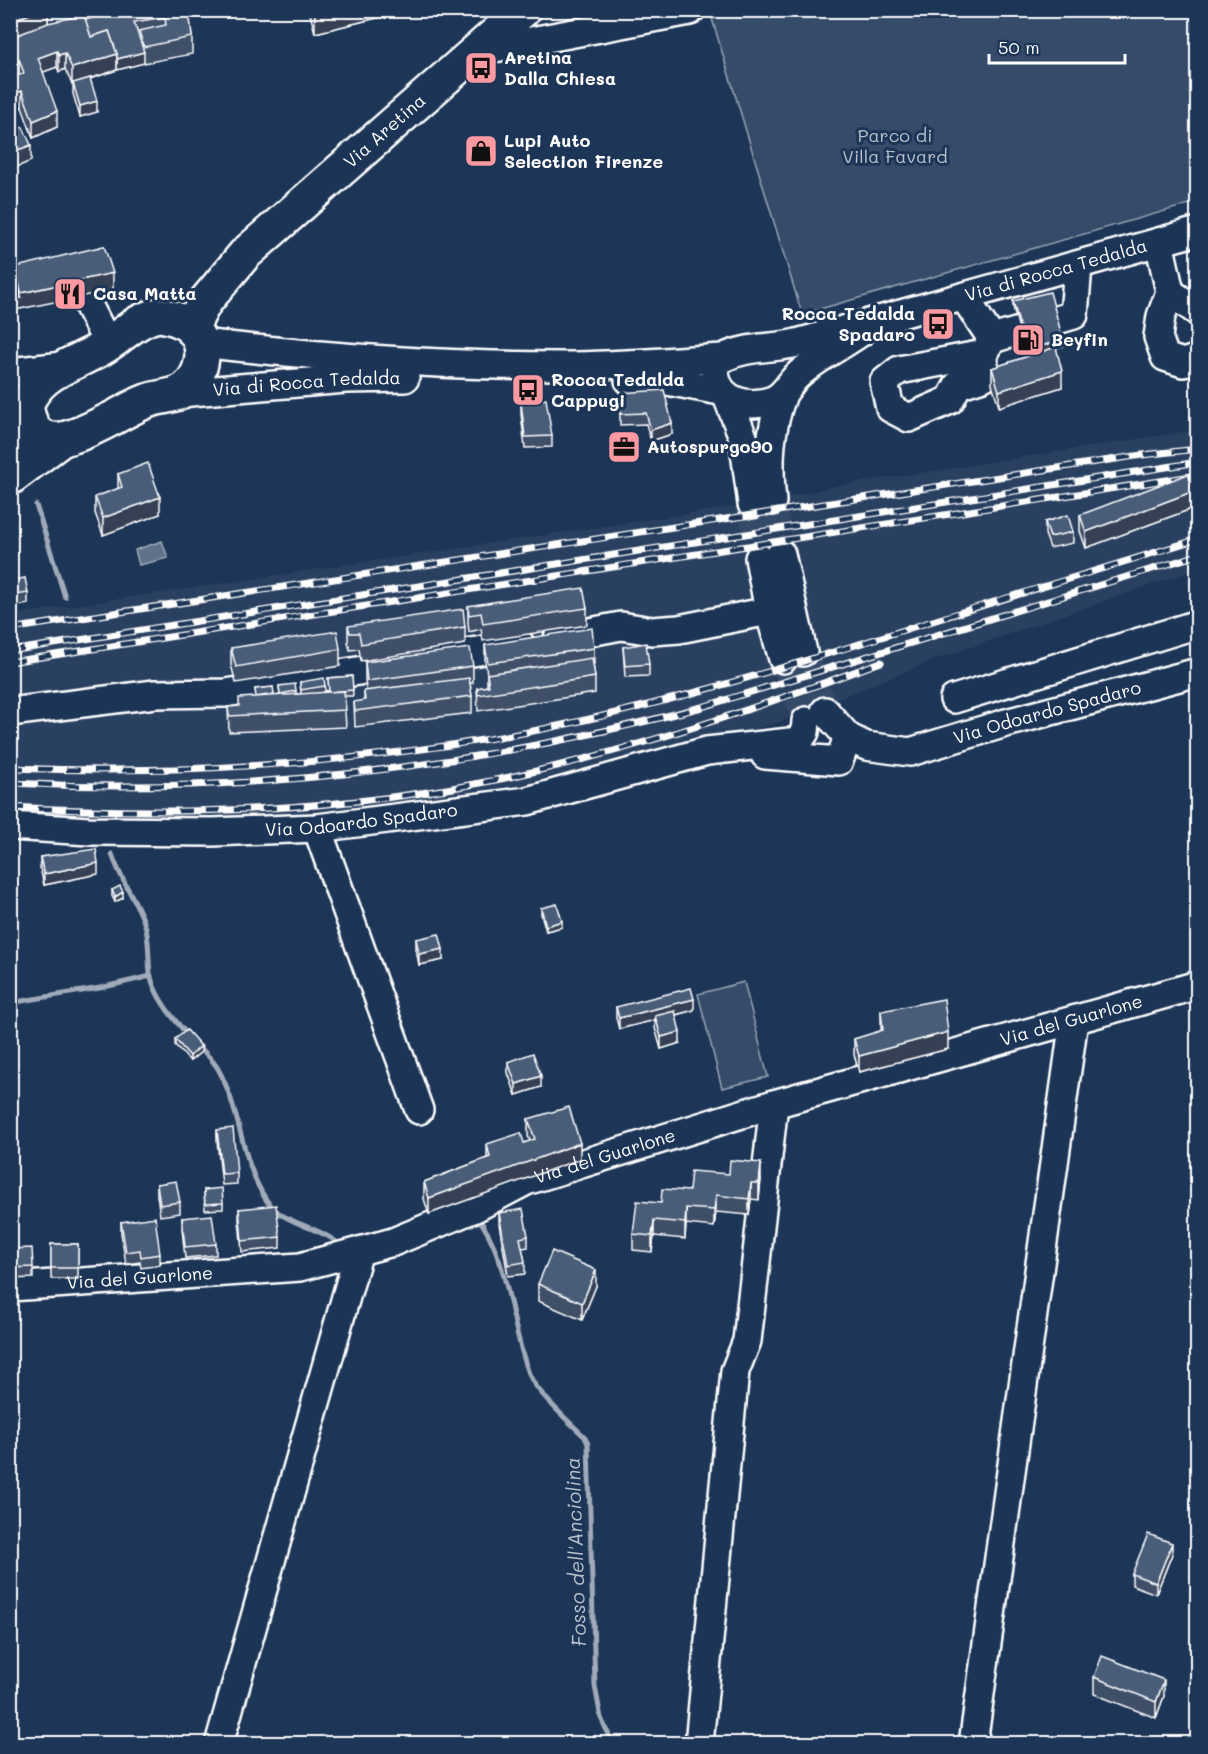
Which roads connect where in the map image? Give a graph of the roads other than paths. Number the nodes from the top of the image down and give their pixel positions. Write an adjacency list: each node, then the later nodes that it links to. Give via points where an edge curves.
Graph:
1 (523, 10): 3 (main road, Via Aretina)
2 (690, 11): 3 (street)
3 (479, 51): 6 (main road, Via Aretina)
4 (1197, 231): 5 (street, Via di Rocca Tedalda)
5 (1159, 242): 7 (street, Via di Rocca Tedalda); 8 (street)
6 (245, 254): 12 (main road, Via Aretina); 14 (main road, Via Aretina, via 205,302)
7 (1078, 266): 9 (street, Via di Rocca Tedalda); 9 (street, via 1074,315 988,346)
8 (1170, 292): 11 (street); 18 (street, via 1158,337 1165,357 1183,363)
9 (964, 297): 13 (street, Via di Rocca Tedalda)
10 (86, 301): 15 (street)
11 (1197, 312)
12 (158, 315): 14 (main road, via 177,319); 15 (main road, Via Aretina, via 138,320)
13 (879, 319): 16 (street, Via di Rocca Tedalda); 21 (street, Via di Rocca Tedalda)
14 (196, 336): 17 (street, Via di Rocca Tedalda, via 252,351 399,361 551,366); 22 (main road, via 200,369)
15 (108, 344): 19 (main road, Via Aretina)
16 (775, 348): 17 (street, Via di Rocca Tedalda, via 744,349); 21 (street, via 790,357)
17 (723, 358): 23 (street, via 717,363 715,374)
18 (1197, 358)
19 (63, 366): 20 (street); 24 (main road, Via Aretina, via 36,389)
20 (10, 372)
21 (789, 386): 23 (street, Via di Rocca Tedalda, via 757,403); 23 (street, via 777,410 762,503 743,437)
22 (179, 393): 23 (street, Via di Rocca Tedalda, via 382,377 667,381); 25 (main road, via 150,400)
23 (724, 395)
24 (19, 419): 25 (main road, via 48,439)
25 (61, 440): 26 (main road)
26 (10, 478)
27 (769, 611): 27 (street, via 770,556 793,656); 31 (street, via 679,629 652,631 621,626 226,693 155,693)
28 (1197, 624): 30 (street)
29 (1197, 672): 32 (street, Via Odoardo Spadaro)
30 (954, 699)
31 (10, 712)
32 (924, 748): 33 (street, Via Odoardo Spadaro, via 910,752 866,746); 33 (street, Via Odoardo Spadaro, via 901,759 874,764)
33 (844, 749): 34 (street, Via Odoardo Spadaro); 34 (street, Via Odoardo Spadaro, via 818,748 815,716 799,741)
34 (707, 752): 36 (street, Via Odoardo Spadaro, via 527,801)
35 (10, 826): 36 (street, Via Odoardo Spadaro, via 189,832)
36 (317, 828): 40 (street)
37 (1197, 985): 38 (street, Via del Guarlone)
38 (1074, 1020): 39 (street, Via del Guarlone); 45 (street)
39 (774, 1104): 41 (street, Via del Guarlone, via 526,1181 472,1209 393,1242); 44 (street, via 747,1341 735,1371)
40 (419, 1110)
41 (359, 1251): 42 (street, Via del Guarlone, via 300,1267); 43 (street)
42 (10, 1287)
43 (219, 1743)
44 (699, 1743)
45 (973, 1743)

